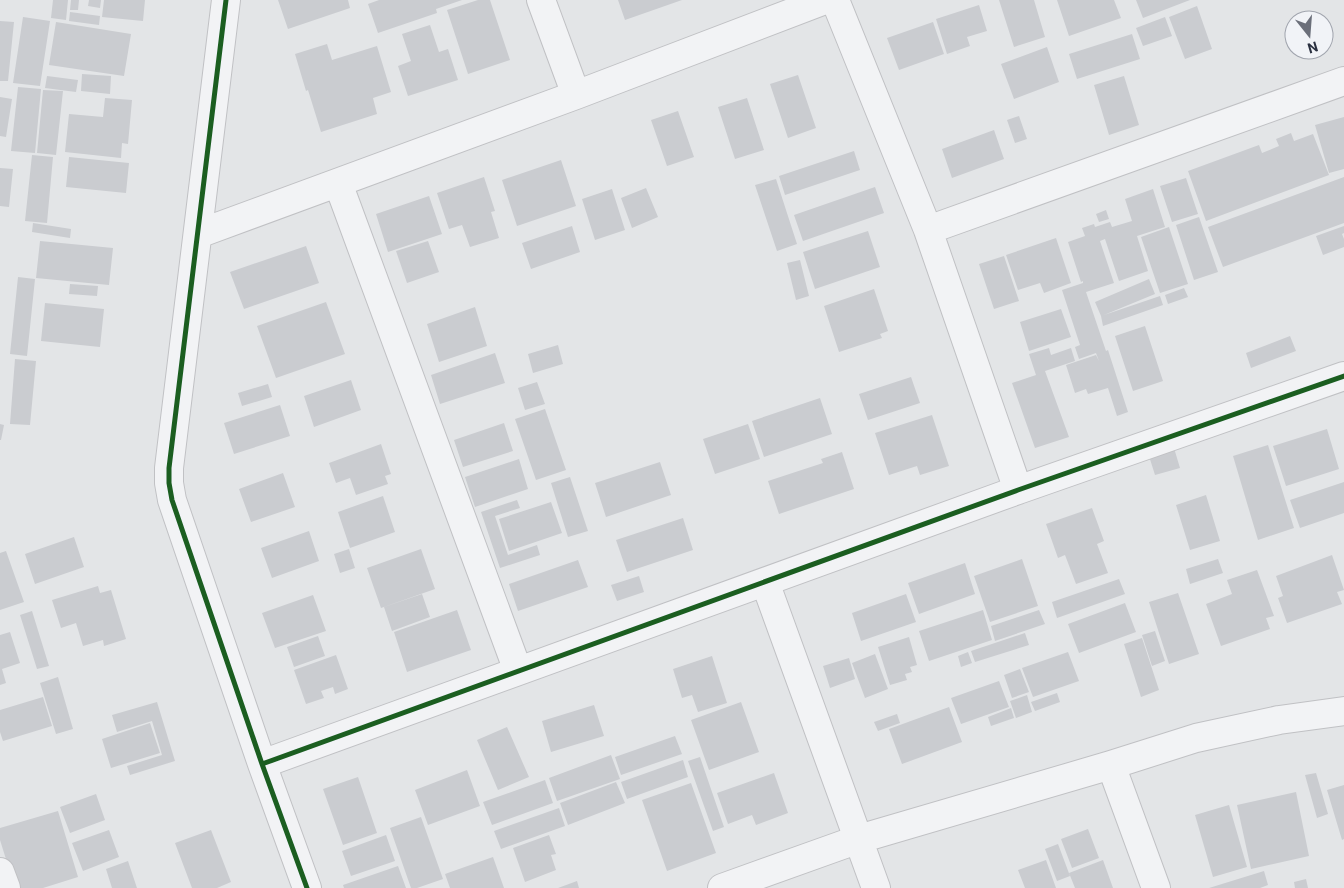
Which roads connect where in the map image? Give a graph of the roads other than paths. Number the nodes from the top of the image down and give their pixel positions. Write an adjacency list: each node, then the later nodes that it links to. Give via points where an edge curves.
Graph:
1 (226, 0): 9 (street)
2 (541, 0): 6 (street)
3 (825, 0): 6 (street)
4 (835, 0): 8 (street)
5 (1344, 82): 8 (street)
6 (576, 95): 7 (street)
7 (338, 183): 9 (street); 13 (street)
8 (928, 230): 11 (street)
9 (198, 234): 15 (street, via 168,482)
10 (1344, 376): 11 (street)
11 (1018, 490): 12 (street)
12 (765, 582): 13 (street); 17 (street)
13 (518, 671): 15 (street)
14 (1344, 711): 16 (street, via 1279,720 1196,738)
15 (262, 764): 20 (street)
16 (1111, 765): 17 (street); 23 (street)
17 (858, 839): 21 (street); 22 (street)
18 (0, 872): 19 (street)
19 (6, 888)
20 (307, 888)
21 (722, 888)
22 (876, 888)
23 (1156, 888)

